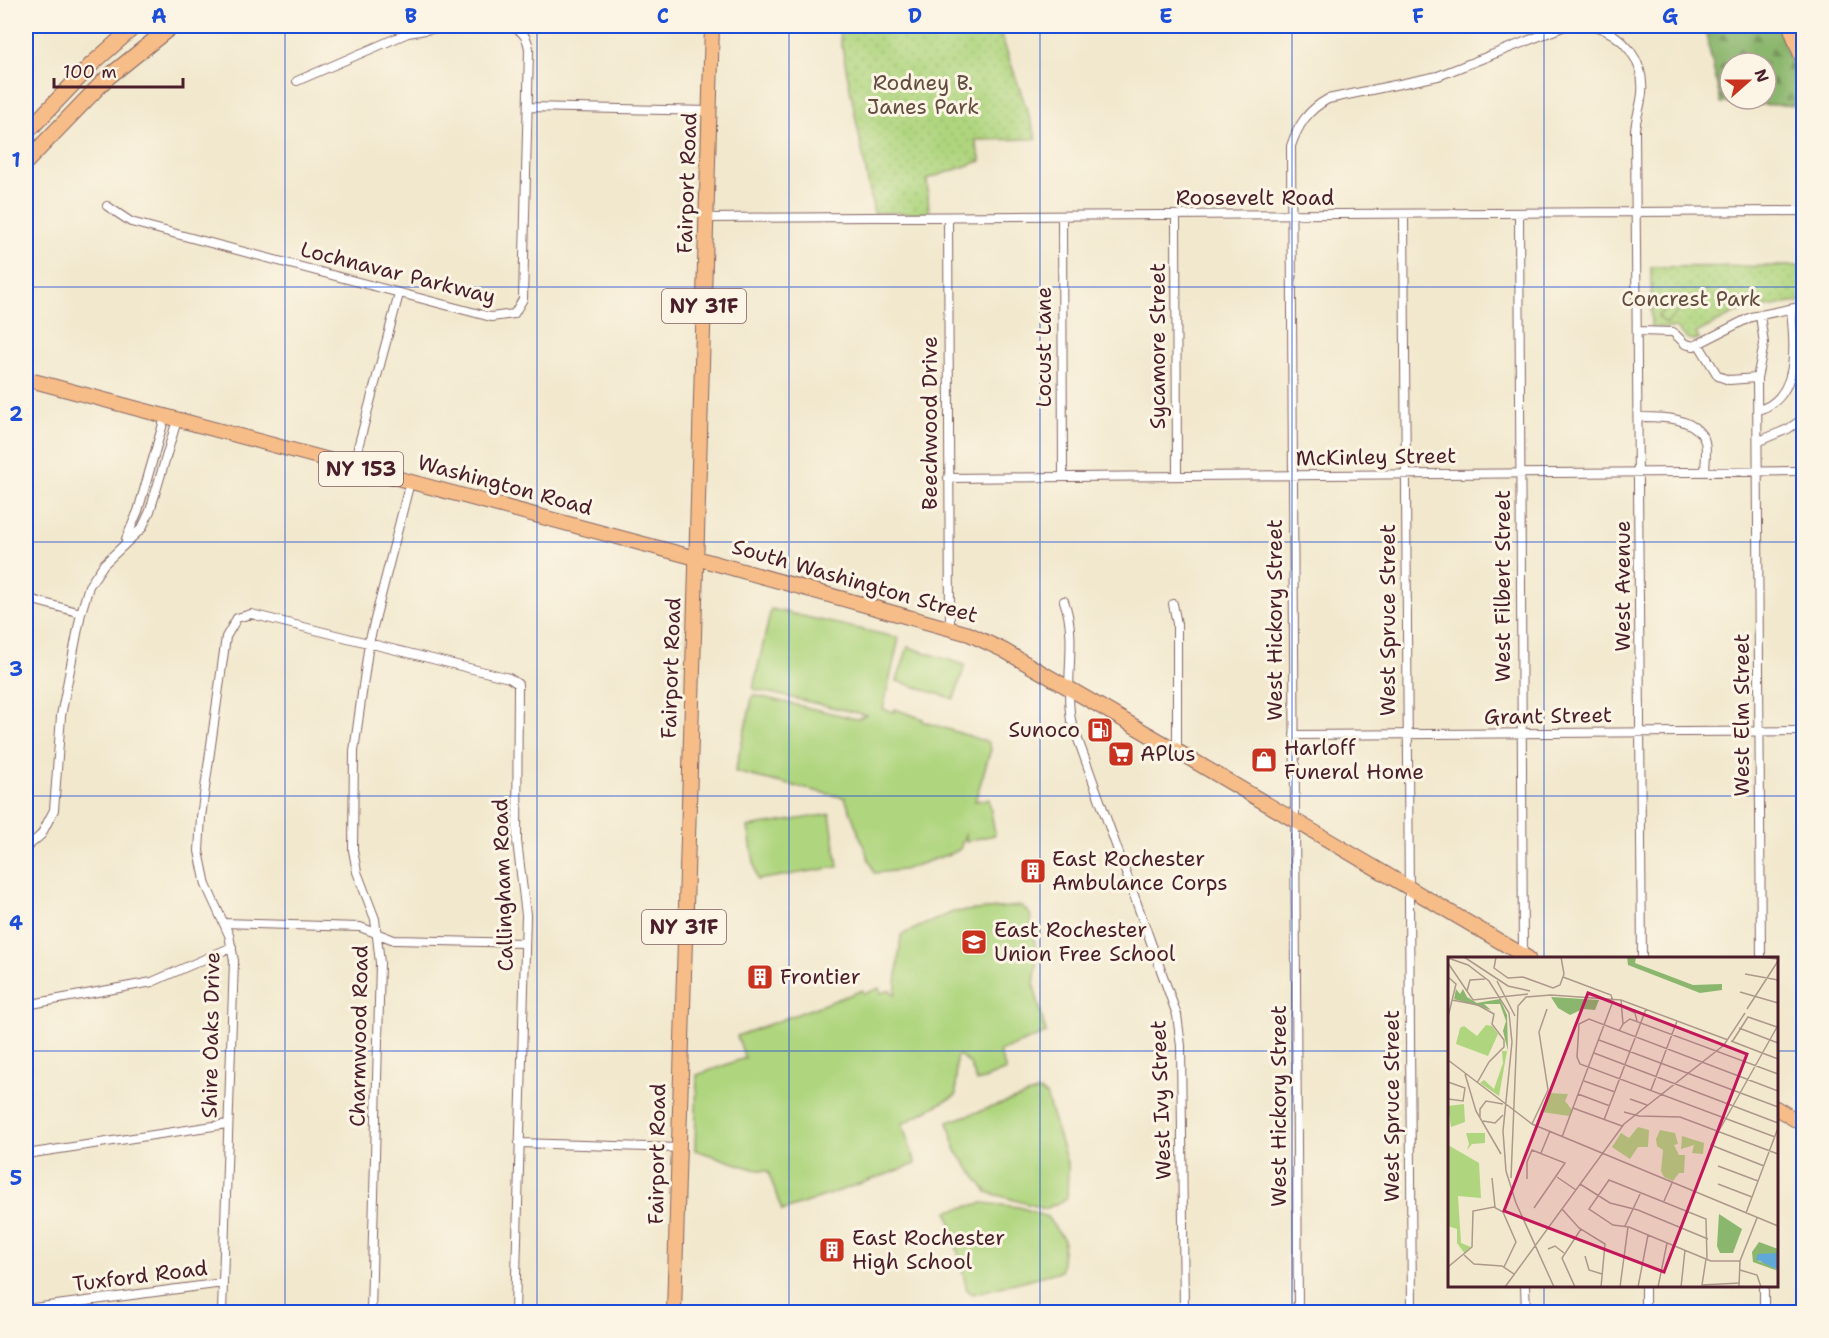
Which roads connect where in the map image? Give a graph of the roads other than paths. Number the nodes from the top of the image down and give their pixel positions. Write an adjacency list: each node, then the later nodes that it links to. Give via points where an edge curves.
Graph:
1 (135, 26): 13 (highway, via 92,64)
2 (172, 26): 14 (highway, via 107,78)
3 (448, 26): 10 (street, via 395,38)
4 (493, 26): 11 (street, via 517,28 527,38)
5 (712, 26): 12 (main road, Fairport Road / NY 31F)
6 (1565, 26): 21 (street, West Hickory Street, via 1438,76 1343,94 1321,103 1303,120 1291,146)
7 (1594, 26): 17 (street, West Avenue, via 1622,41 1634,55 1641,75 1635,130)
8 (1790, 26): 9 (main road)
9 (1803, 63)
10 (297, 81)
11 (529, 107): 12 (street); 25 (street, Lochnavar Parkway, via 523,299 518,311 491,317)
12 (710, 111): 23 (main road, Fairport Road / NY 31F)
13 (26, 133)
14 (26, 162)
15 (107, 207): 25 (street, Lochnavar Parkway, via 131,222)
16 (1803, 211): 17 (street, Roosevelt Road)
17 (1636, 213): 18 (street, Roosevelt Road); 29 (street, West Avenue)
18 (1519, 214): 19 (street, Roosevelt Road); 43 (street, West Filbert Street)
19 (1404, 215): 21 (street, Roosevelt Road); 44 (street, West Spruce Street)
20 (1176, 216): 21 (street, Roosevelt Road); 22 (street, Roosevelt Road); 45 (street, Sycamore Street)
21 (1290, 216): 46 (street, West Hickory Street)
22 (1062, 217): 24 (street, Roosevelt Road); 47 (street, Locust Lane)
23 (707, 218): 24 (street, Roosevelt Road); 50 (main road, Fairport Road / NY 31F)
24 (948, 218): 48 (street, Beechwood Drive)
25 (399, 294): 38 (street)
26 (1803, 306): 27 (street)
27 (1791, 309): 28 (street); 33 (street, via 1793,356 1787,384 1780,399)
28 (1760, 315): 30 (street); 31 (street, West Elm Street, via 1764,344)
29 (1638, 332): 30 (street, via 1673,332 1685,344); 34 (street, West Avenue)
30 (1699, 345): 31 (street, via 1718,376 1736,380)
31 (1757, 378): 33 (street, West Elm Street)
32 (26, 380): 36 (main road, Washington Road / NY 153)
33 (1758, 410): 37 (street, West Elm Street)
34 (1639, 417): 40 (street, West Avenue); 41 (street, via 1675,419 1703,436)
35 (1803, 418): 37 (street)
36 (171, 419): 38 (main road, Washington Road / NY 153); 54 (street, via 123,547 97,573)
37 (1759, 441): 42 (street, West Elm Street)
38 (353, 466): 49 (main road, Washington Road / NY 153)
39 (1803, 471): 42 (street, McKinley Street)
40 (1640, 472): 41 (street, McKinley Street); 43 (street, McKinley Street); 60 (street, West Avenue)
41 (1705, 472): 42 (street, McKinley Street)
42 (1758, 472): 58 (street, West Elm Street)
43 (1520, 473): 44 (street, McKinley Street); 61 (street, West Filbert Street)
44 (1405, 475): 46 (street, McKinley Street); 63 (street, West Spruce Street)
45 (1178, 476): 46 (street, McKinley Street); 47 (street, McKinley Street)
46 (1292, 476): 62 (street, West Hickory Street)
47 (1063, 477): 48 (street, McKinley Street)
48 (948, 478): 55 (street, Beechwood Drive)
49 (410, 482): 50 (main road, Washington Road / NY 153); 56 (street, Charmwood Road)
50 (696, 558): 55 (main road, South Washington Street / NY 153); 80 (main road, Fairport Road / NY 31F)
51 (26, 598): 54 (street)
52 (1064, 601): 57 (street, West Ivy Street, via 1070,616)
53 (1173, 604): 64 (street, via 1177,624)
54 (81, 613): 66 (street, via 61,716 54,810 41,835)
55 (950, 627): 57 (main road, South Washington Street / NY 153, via 988,642)
56 (369, 643): 68 (street, Shire Oaks Drive, via 259,614 237,618 229,629 199,851 206,885); 69 (street, Charmwood Road, via 354,751 352,839 357,872); 70 (street, Callingham Road, via 509,678 518,684 517,841 525,898)
57 (1070, 689): 64 (main road, South Washington Street / NY 153); 91 (street, West Ivy Street, via 1071,720 1178,1014)
58 (1761, 731): 59 (street, Grant Street); 60 (street, Grant Street); 74 (street, West Elm Street)
59 (1803, 731)
60 (1642, 733): 61 (street, Grant Street); 73 (street, West Avenue)
61 (1521, 734): 63 (street, Grant Street); 72 (street, West Filbert Street)
62 (1294, 735): 63 (street, Grant Street); 65 (street, West Hickory Street)
63 (1407, 735): 67 (street, West Spruce Street)
64 (1177, 751): 65 (main road, South Washington Street / NY 153)
65 (1294, 820): 67 (main road, South Washington Street / NY 153); 92 (street, West Hickory Street)
66 (26, 848)
67 (1409, 887): 72 (main road, South Washington Street / NY 153); 93 (street, West Spruce Street)
68 (224, 923): 69 (street, via 360,927); 71 (street, Shire Oaks Drive)
69 (378, 933): 70 (street, via 394,940); 88 (street, Charmwood Road)
70 (525, 943): 79 (street, Callingham Road)
71 (232, 947): 75 (street, via 152,981); 77 (street, Shire Oaks Drive)
72 (1524, 957)
73 (1642, 957)
74 (1761, 957)
75 (26, 1005)
76 (1778, 1109): 78 (main road)
77 (227, 1124): 81 (street); 82 (street, Shire Oaks Drive)
78 (1803, 1125)
79 (519, 1143): 80 (street); 89 (street, Callingham Road)
80 (679, 1148): 90 (main road, Fairport Road / NY 31F)
81 (26, 1154)
82 (223, 1283): 86 (street, Tuxford Road); 87 (street, Shire Oaks Drive)
83 (1525, 1287): 94 (street)
84 (1645, 1287): 95 (street)
85 (1764, 1287): 96 (street)
86 (26, 1309)
87 (222, 1312)
88 (371, 1312)
89 (515, 1312)
90 (674, 1312)
91 (1184, 1312)
92 (1298, 1312)
93 (1412, 1312)
94 (1526, 1312)
95 (1645, 1312)
96 (1764, 1312)

